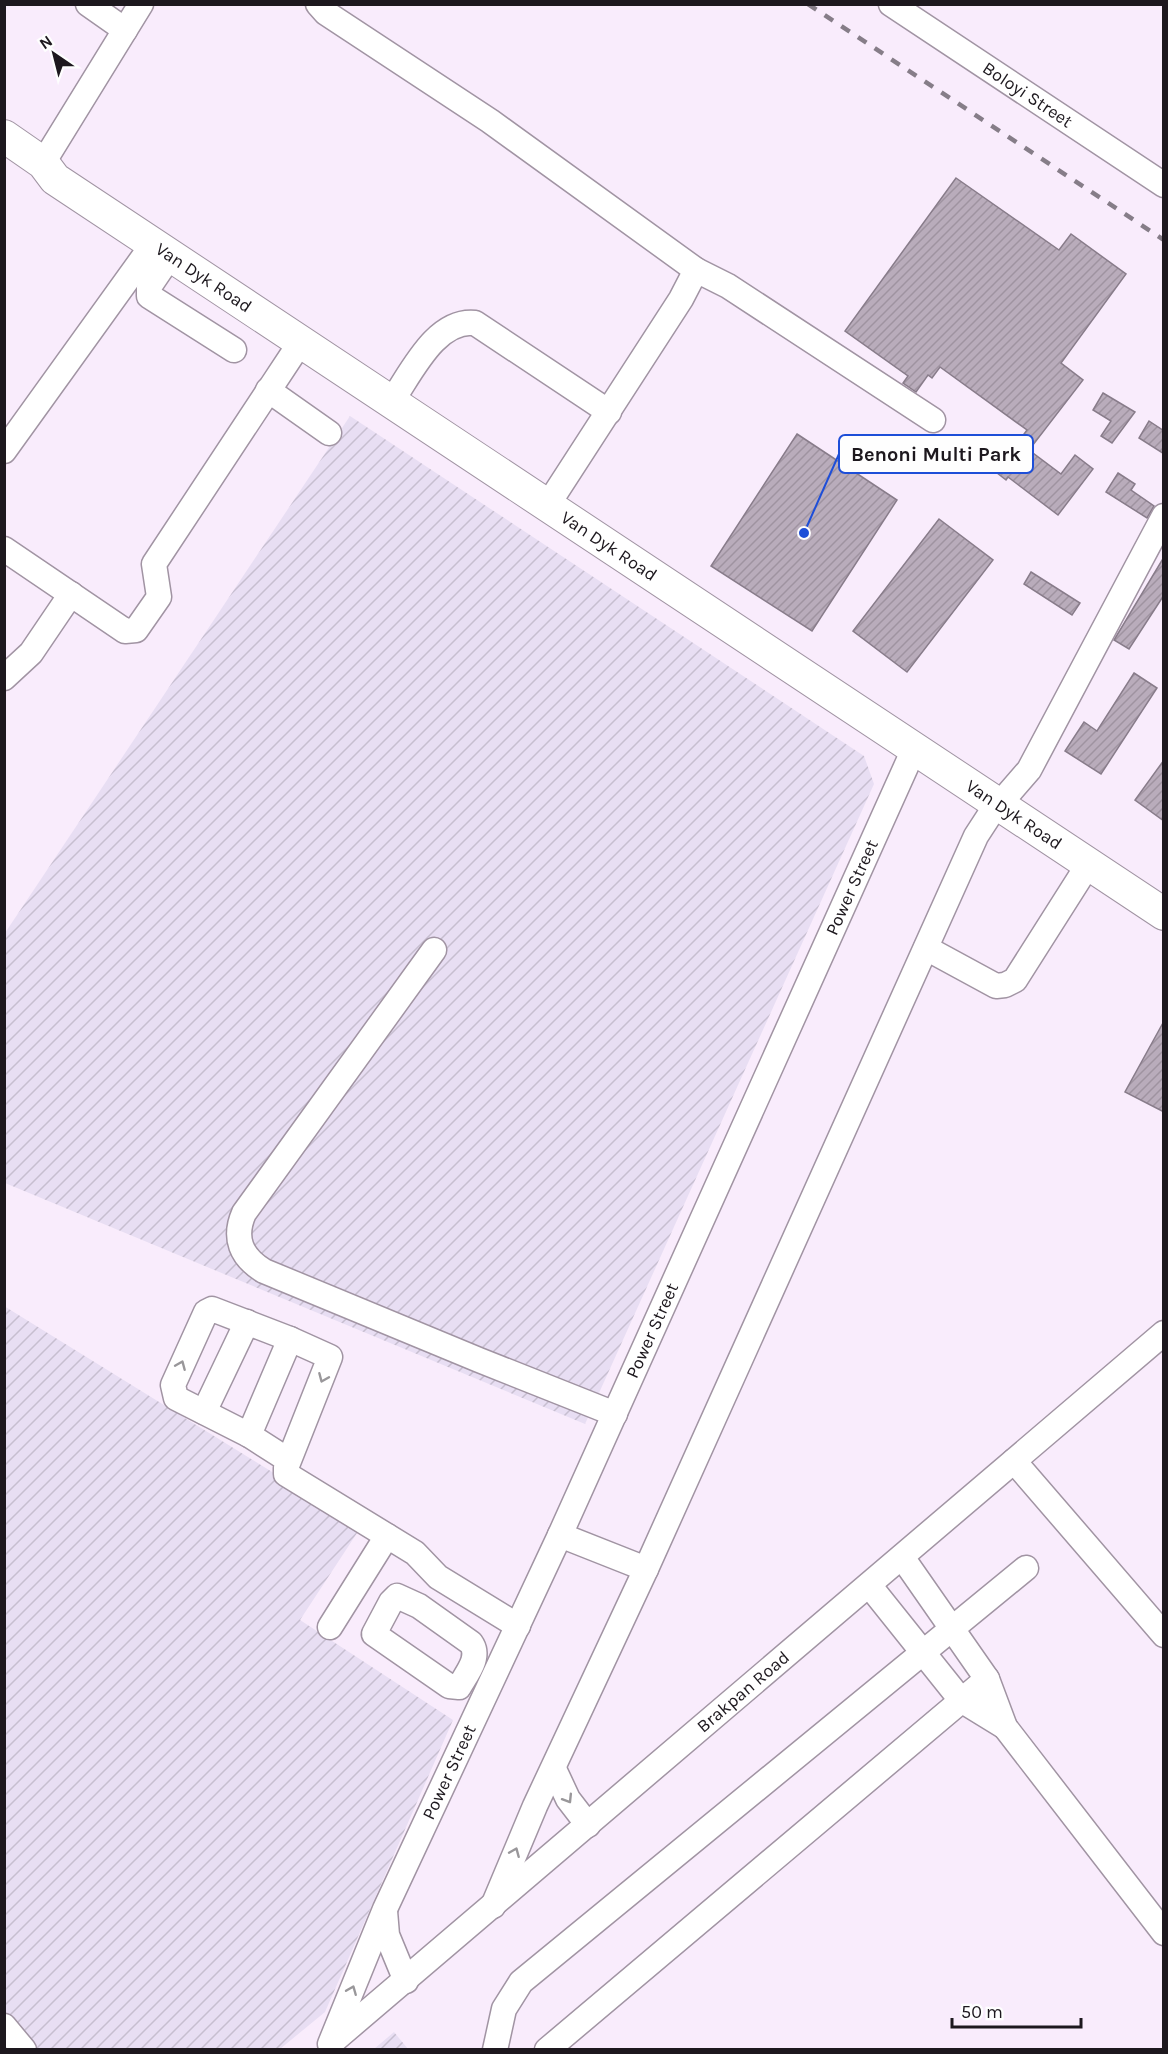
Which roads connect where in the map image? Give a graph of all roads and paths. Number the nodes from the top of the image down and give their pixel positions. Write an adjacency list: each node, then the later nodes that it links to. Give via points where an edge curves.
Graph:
1 (88, 4): 5 (street)
2 (141, 4): 5 (street)
3 (318, 4): 11 (street, via 490,121)
4 (891, 4): 9 (street, Boloyi Street)
5 (125, 30): 8 (street)
6 (4, 136): 8 (main road, Van Dyk Road)
7 (4, 158): 8 (main road, Van Dyk Road, via 40,177)
8 (49, 171): 10 (main road, Van Dyk Road)
9 (1163, 185)
10 (161, 250): 12 (main road, Van Dyk Road); 13 (street, via 149,296); 19 (street)
11 (696, 270): 16 (street); 17 (street, via 728,286)
12 (300, 343): 14 (street); 15 (main road, Van Dyk Road)
13 (234, 350)
14 (268, 390): 18 (street); 23 (street, via 154,564 159,597 136,630 125,631)
15 (391, 402): 16 (street, via 440,334 467,322 475,323); 20 (main road, Van Dyk Road)
16 (609, 412): 20 (street)
17 (933, 420)
18 (329, 433)
19 (4, 451)
20 (547, 506): 25 (main road, Van Dyk Road)
21 (1164, 516): 26 (street, via 1051,732 1029,770)
22 (4, 549): 23 (street)
23 (71, 594): 24 (street, via 31,653)
24 (4, 678)
25 (914, 749): 26 (main road, Van Dyk Road); 35 (street, Power Street)
26 (1000, 807): 27 (main road, Van Dyk Road); 29 (street, via 976,836)
27 (1088, 865): 28 (main road, Van Dyk Road); 29 (street, via 1015,980 996,986)
28 (1164, 914)
29 (926, 948): 43 (street)
30 (434, 950): 35 (street, via 244,1213 239,1244 244,1255 264,1270)
31 (247, 1322): 33 (street); 34 (street); 34 (street, one-way to 31, via 176,1398 173,1385 202,1317 212,1309)
32 (1164, 1333): 38 (street, Brakpan Road)
33 (291, 1339): 36 (street); 37 (street, one-way to 37, via 330,1360)
34 (204, 1412): 36 (street)
35 (615, 1414): 39 (street, Power Street)
36 (249, 1435): 37 (street)
37 (288, 1461): 40 (street, via 286,1474 291,1479)
38 (1014, 1461): 41 (street, Brakpan Road); 50 (street)
39 (560, 1535): 43 (street); 47 (street, Power Street)
40 (387, 1536): 44 (street, via 415,1552); 48 (street)
41 (902, 1557): 45 (street, Brakpan Road); 49 (street)
42 (1026, 1568): 49 (street)
43 (646, 1569): 55 (street)
44 (438, 1577): 46 (street); 47 (street)
45 (869, 1585): 51 (street); 56 (street, Brakpan Road)
46 (418, 1606)
47 (518, 1626): 58 (street, Power Street)
48 (330, 1627)
49 (952, 1627): 51 (street); 52 (street)
50 (1164, 1635)
51 (922, 1652): 53 (street); 64 (street, via 521,1982 504,2009)
52 (987, 1679): 53 (street); 54 (street)
53 (961, 1700): 54 (street); 65 (street)
54 (1005, 1727): 59 (street)
55 (554, 1769): 56 (street, one-way to 56, via 568,1799); 57 (street, one-way to 55)
56 (588, 1825): 57 (street, Brakpan Road)
57 (493, 1906): 60 (street, Brakpan Road)
58 (385, 1909): 60 (street, via 387,1935); 62 (street, Power Street, one-way to 58)
59 (1164, 1933)
60 (406, 1981): 62 (street, Brakpan Road)
61 (4, 2026): 63 (street)
62 (326, 2047)
63 (24, 2049)
64 (495, 2049)
65 (547, 2049)

